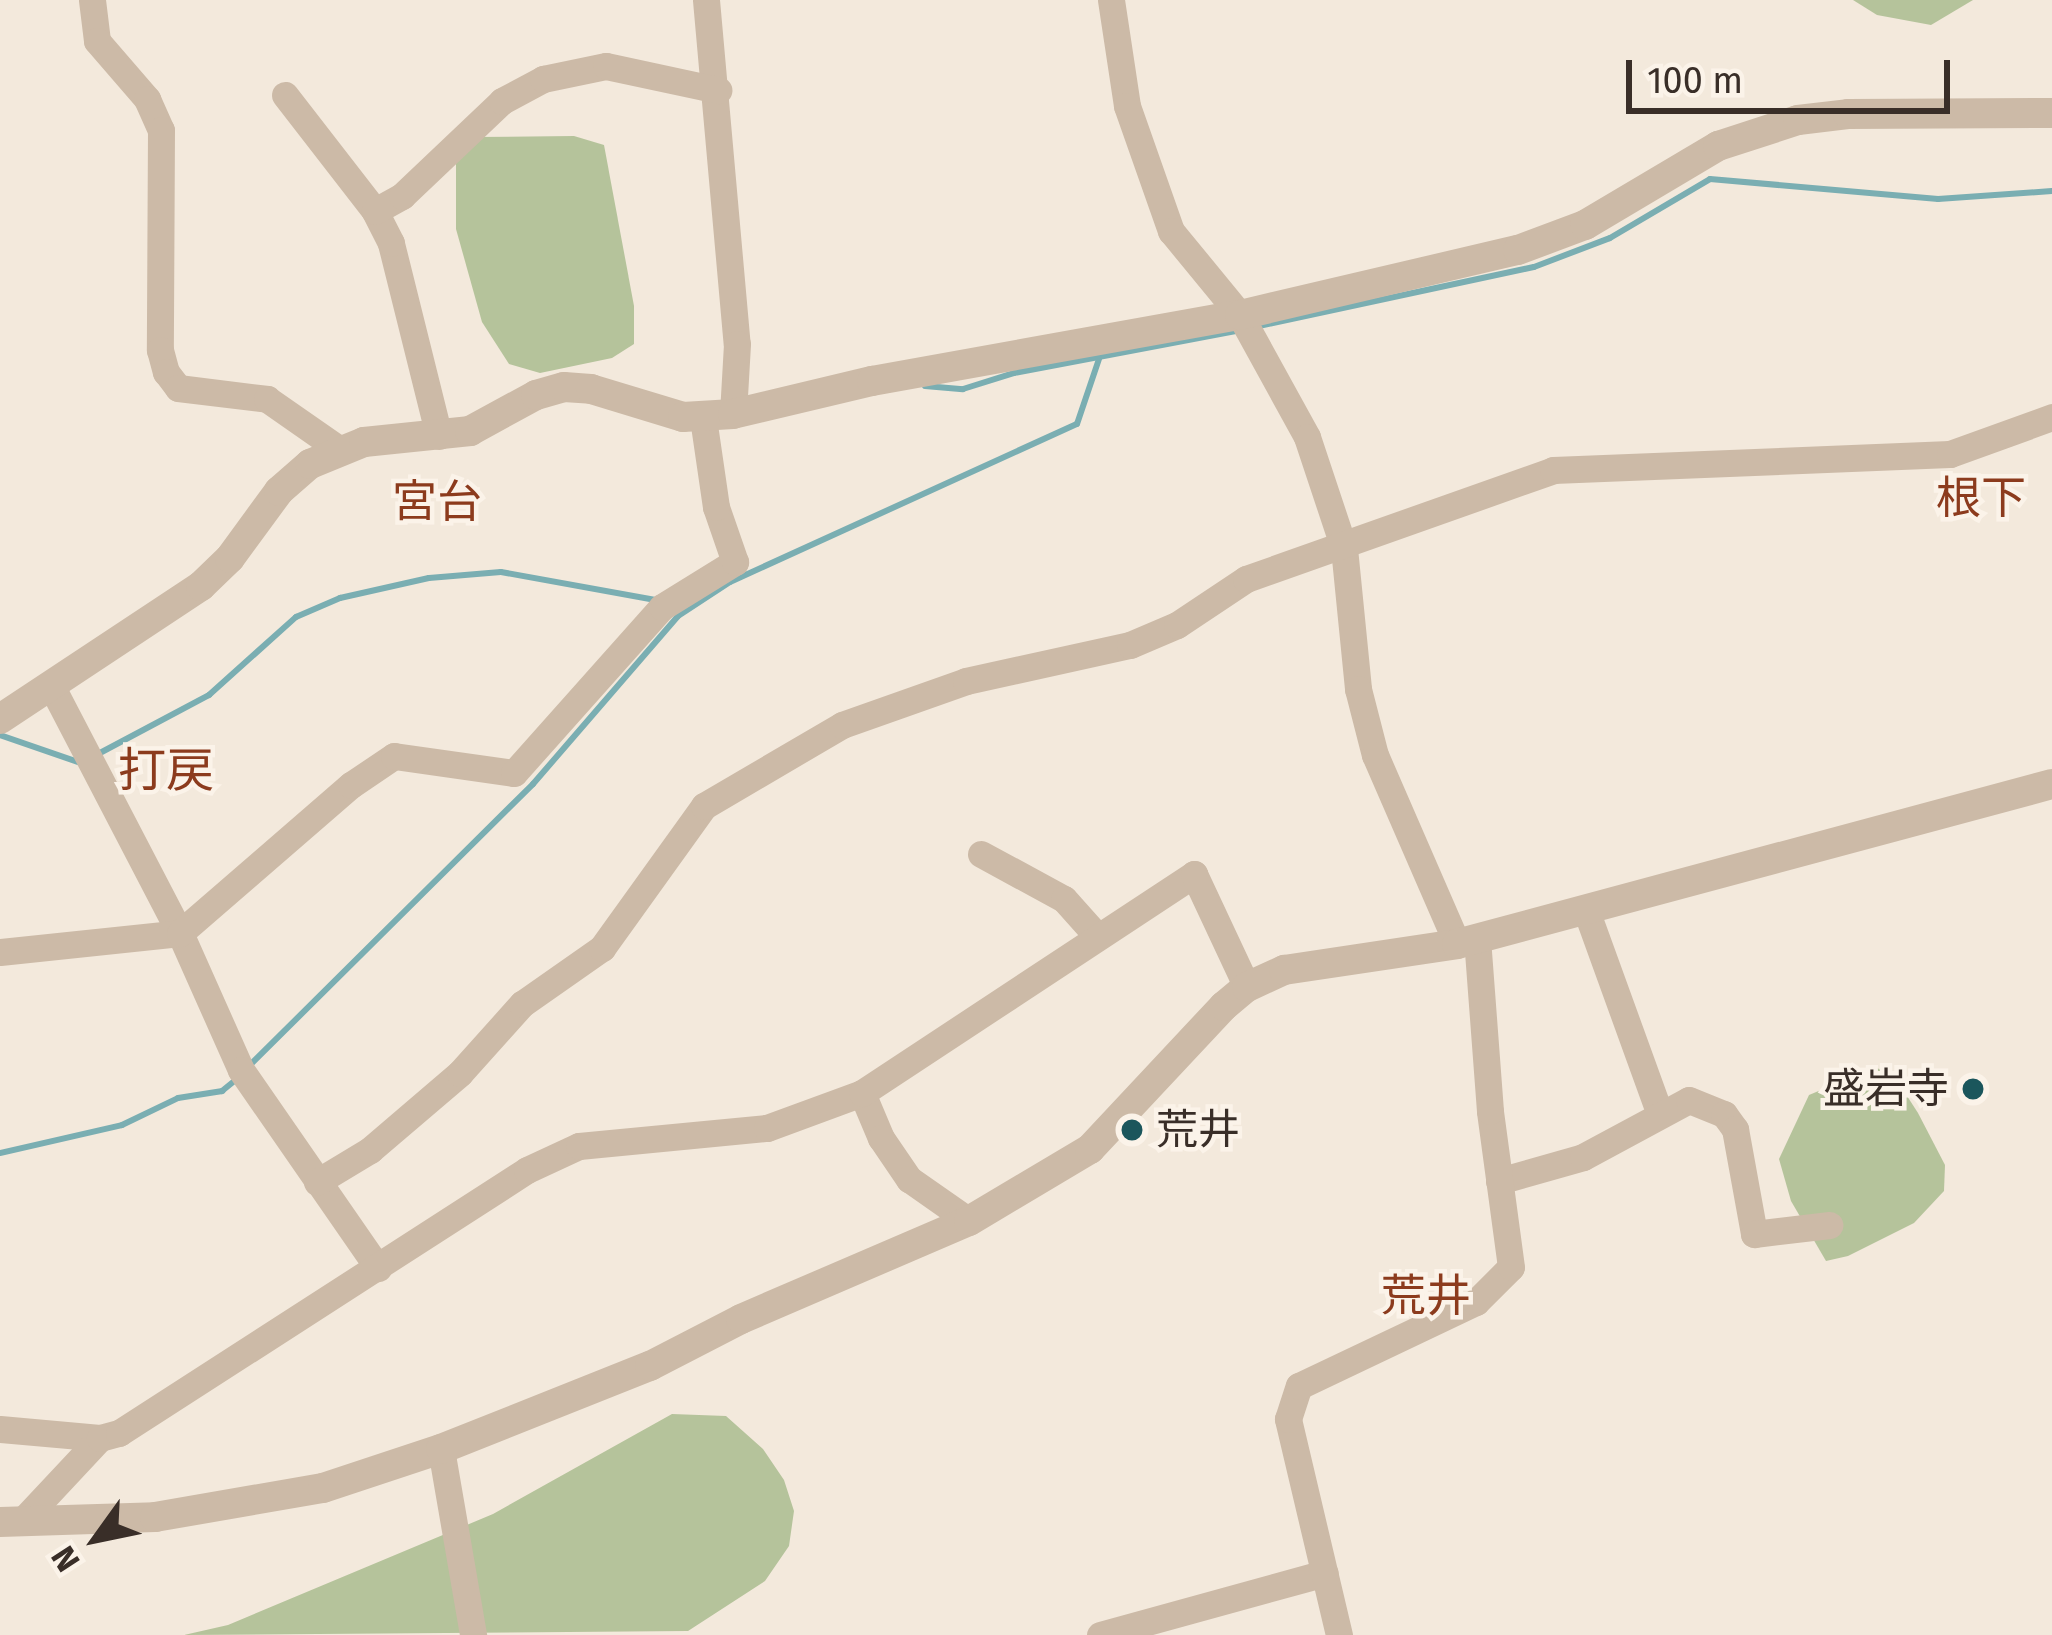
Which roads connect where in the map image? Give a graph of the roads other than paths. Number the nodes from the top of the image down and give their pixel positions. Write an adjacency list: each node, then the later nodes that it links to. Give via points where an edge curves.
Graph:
1 (92, 0): 12 (street, via 97,41 147,99 161,130 166,372 178,388 267,399)
2 (706, 0): 4 (street)
3 (1111, 0): 8 (street, via 1127,106 1172,231)
4 (718, 90): 7 (street, via 606,66 543,79 502,100); 9 (street, via 737,344)
5 (285, 95): 7 (street)
6 (2052, 113): 8 (street, via 1798,120 1718,146 1554,239)
7 (375, 212): 11 (street, via 392,243)
8 (1240, 315): 9 (street); 13 (street, via 1307,437)
9 (718, 416): 11 (street, via 564,387); 19 (street, via 716,507 735,562 662,607 514,773 394,756)
10 (2052, 417): 13 (street, via 1950,454 1553,470)
11 (439, 436): 12 (street)
12 (340, 450): 14 (street, via 279,491 201,586)
13 (1344, 548): 21 (street, via 1358,688 1375,755); 27 (street, via 1246,579 1130,645 966,681 865,715 704,806 602,948 522,1004 460,1073 370,1150)
14 (53, 688): 15 (street); 19 (street)
15 (0, 719)
16 (2052, 784): 18 (street)
17 (981, 854): 20 (street, via 1064,898)
18 (1586, 910): 21 (street); 25 (street)
19 (180, 933): 22 (street); 27 (street, via 241,1070)
20 (1096, 936): 23 (street, via 1195,874); 24 (street)
21 (1467, 942): 23 (street, via 1316,962); 26 (street)
22 (0, 952)
23 (1247, 987): 28 (street, via 1090,1149)
24 (862, 1094): 28 (street, via 909,1180); 30 (street, via 748,1132 580,1146 527,1170)
25 (1659, 1112): 26 (street, via 1582,1156); 29 (street, via 1689,1100 1724,1114 1735,1129 1754,1234)
26 (1499, 1181): 35 (street, via 1511,1267 1476,1302 1299,1386 1288,1419)
27 (317, 1182): 30 (street)
28 (969, 1221): 33 (street, via 650,1366)
29 (1829, 1225)
30 (378, 1268): 32 (street)
31 (0, 1429): 32 (street)
32 (100, 1438): 34 (street)
33 (441, 1449): 34 (street, via 323,1488 217,1510); 36 (street)
34 (13, 1520)
35 (1325, 1573): 37 (street); 38 (street)
36 (473, 1635)
37 (1100, 1635)
38 (1339, 1635)

